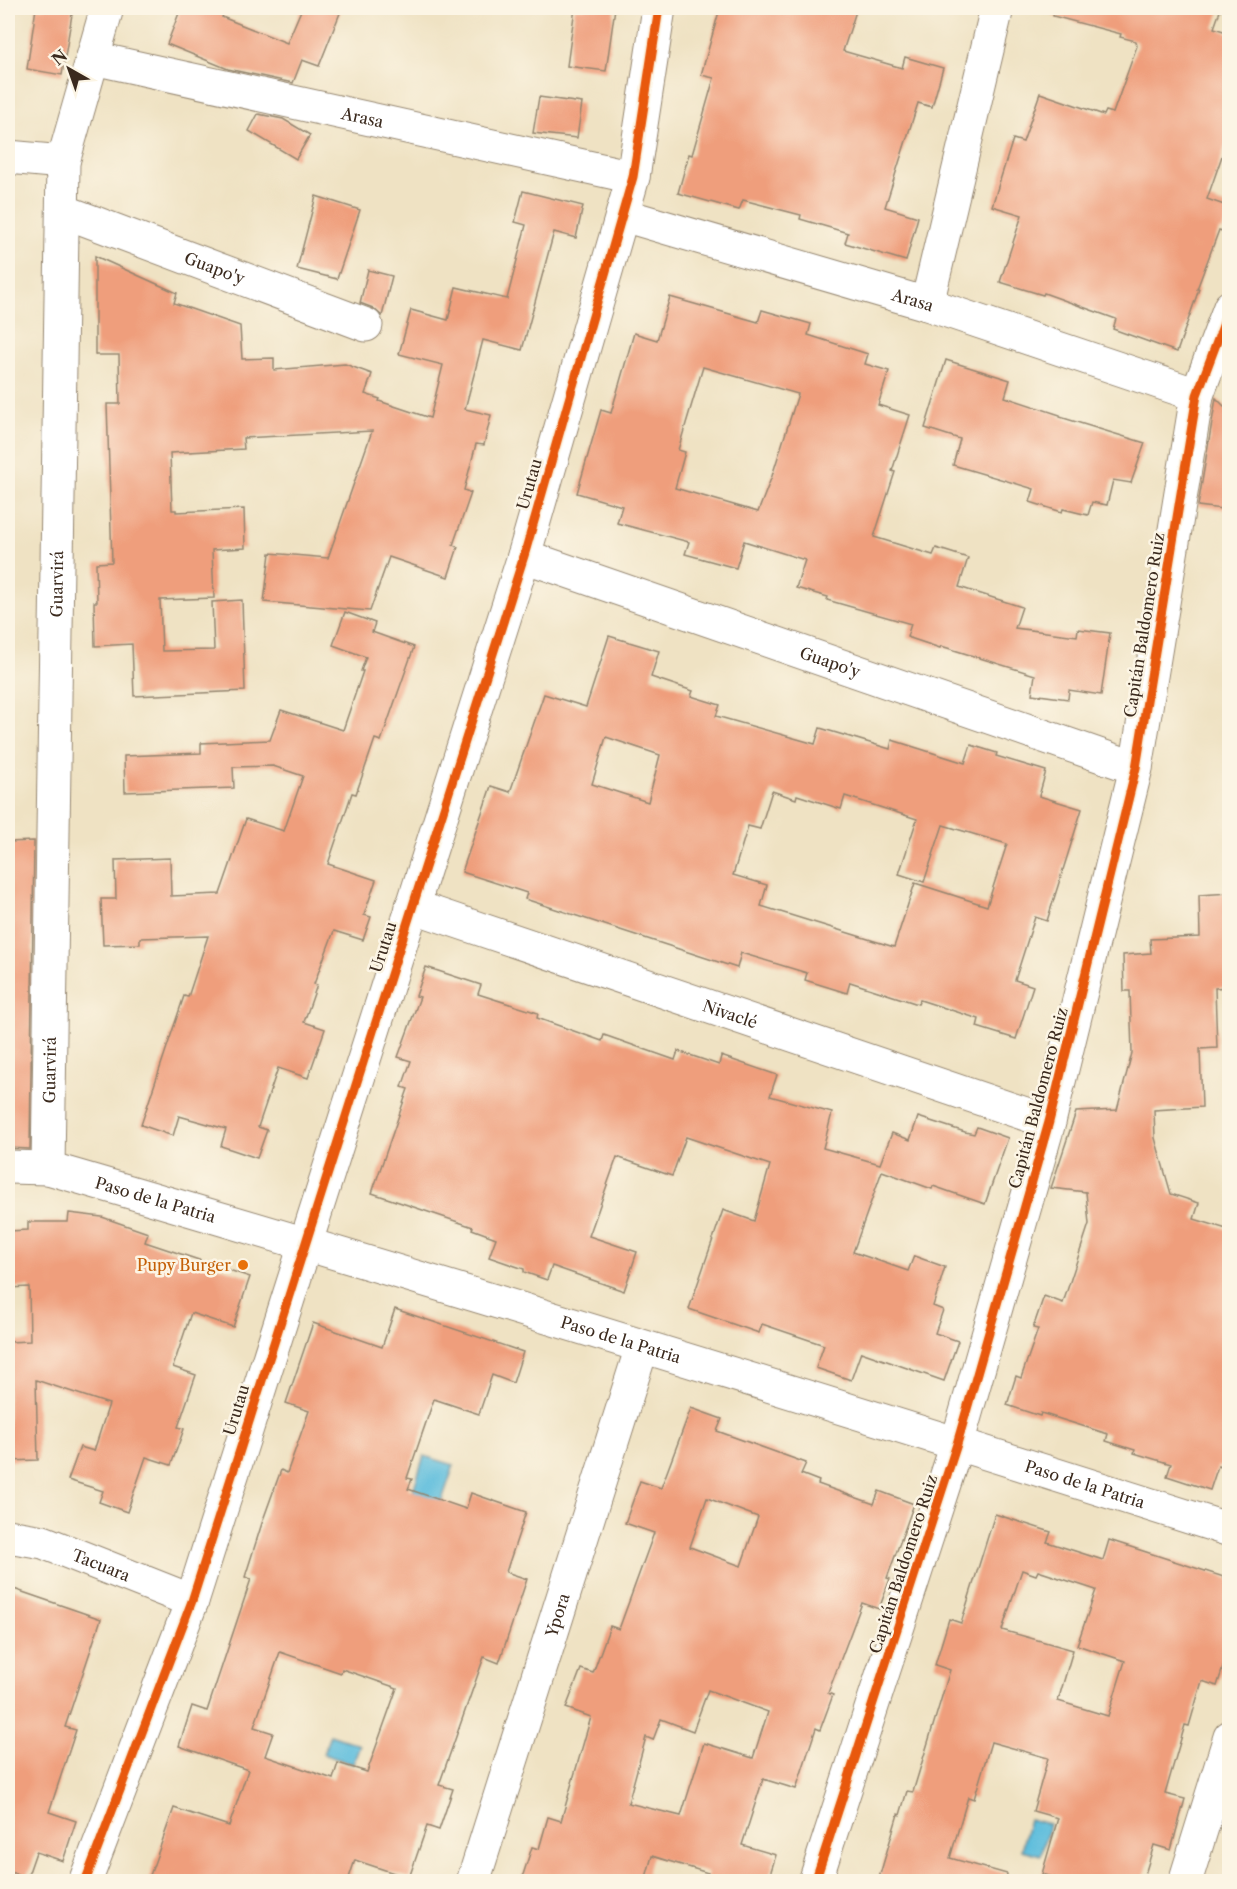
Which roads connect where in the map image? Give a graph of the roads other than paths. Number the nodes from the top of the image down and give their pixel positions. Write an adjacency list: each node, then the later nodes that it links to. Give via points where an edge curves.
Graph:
1 (107, 8): 4 (street, Guarvirá)
2 (659, 8): 7 (street, Urutau)
3 (997, 8): 10 (street)
4 (93, 58): 6 (street, Guarvirá); 7 (street, Arasa)
5 (8, 157): 6 (street)
6 (63, 162): 8 (street, Guarvirá)
7 (633, 177): 9 (street, Urutau)
8 (63, 211): 12 (street, Guapo'y); 20 (street, Guarvirá)
9 (623, 215): 10 (street, Arasa); 15 (street, Urutau)
10 (927, 304): 14 (street, Arasa)
11 (1230, 307): 13 (street, Capitán Baldomero Ruiz)
12 (366, 325)
13 (1222, 355): 14 (street, Capitán Baldomero Ruiz)
14 (1197, 395): 16 (street, Capitán Baldomero Ruiz)
15 (524, 556): 16 (street, Guapo'y); 17 (street, Urutau)
16 (1136, 768): 18 (street, Capitán Baldomero Ruiz)
17 (412, 906): 18 (street, Nivaclé); 21 (street, Urutau)
18 (1049, 1122): 23 (street, Capitán Baldomero Ruiz)
19 (8, 1167): 20 (street, Paso de la Patria)
20 (48, 1168): 21 (street, Paso de la Patria)
21 (304, 1243): 22 (street, Paso de la Patria); 26 (street, Urutau)
22 (642, 1347): 23 (street, Paso de la Patria); 29 (street, Ypora)
23 (957, 1444): 24 (street, Paso de la Patria); 30 (street, Capitán Baldomero Ruiz)
24 (1230, 1530)
25 (8, 1536): 26 (street, Tacuara, via 43,1542)
26 (192, 1601): 28 (street, Urutau)
27 (1230, 1737): 31 (street)
28 (85, 1881)
29 (473, 1881)
30 (815, 1881)
31 (1185, 1881)

